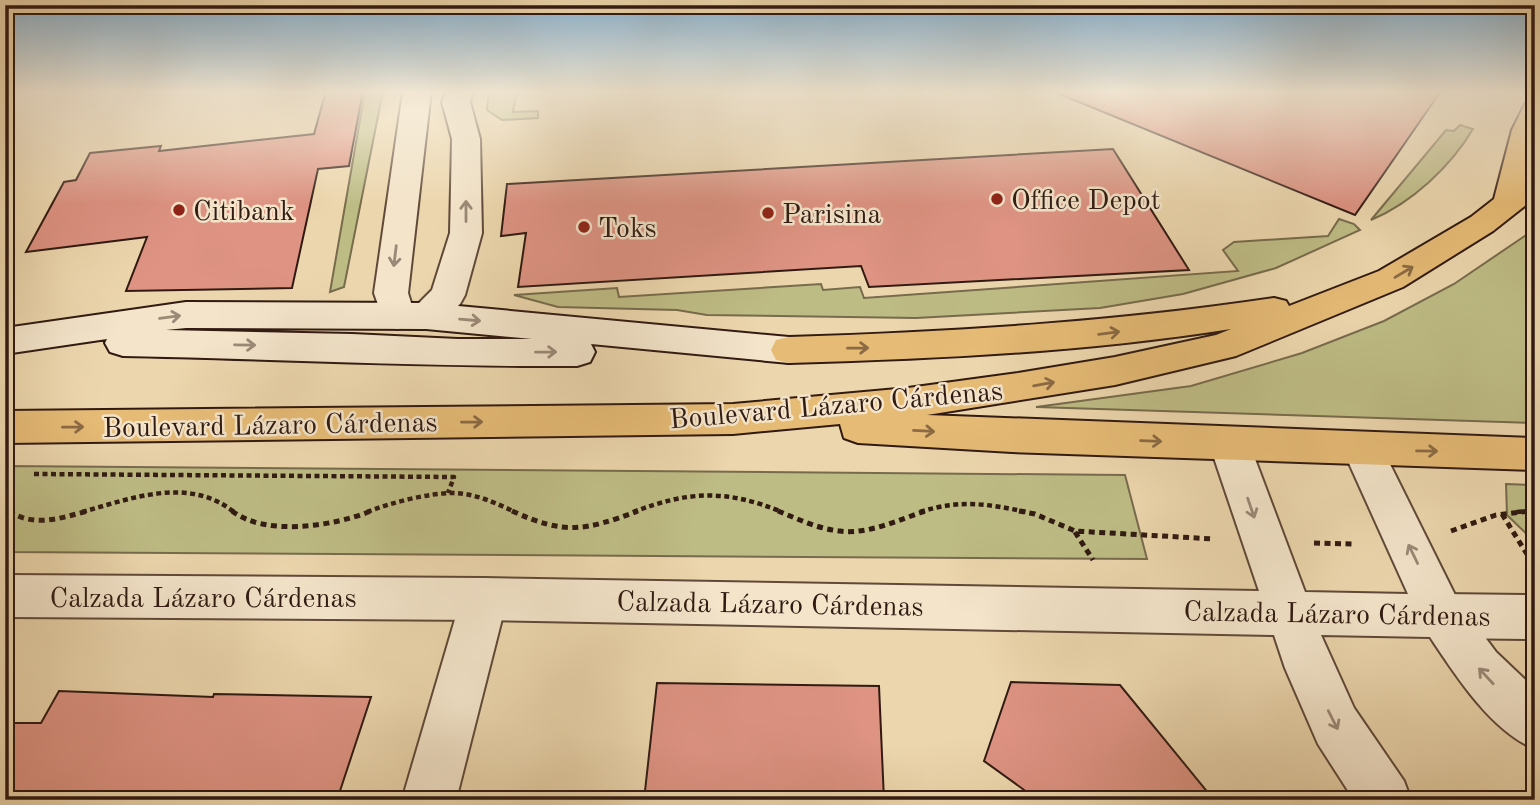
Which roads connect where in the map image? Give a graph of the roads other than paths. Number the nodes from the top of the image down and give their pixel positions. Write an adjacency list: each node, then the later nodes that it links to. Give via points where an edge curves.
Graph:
1 (412, 129): 7 (street, one-way to 7, via 391,293)
2 (464, 129): 7 (street, one-way to 2, via 448,295 467,233)
3 (1527, 129): 5 (highway)
4 (1535, 182): 5 (highway, Boulevard Lázaro Cárdenas)
5 (1508, 205): 6 (highway, Boulevard Lázaro Cárdenas, one-way to 5, via 1391,279)
6 (1341, 298): 9 (highway, one-way to 6, via 944,346 1086,335 1208,321); 10 (highway, Boulevard Lázaro Cárdenas, one-way to 6, via 908,403 1115,371 1223,347)
7 (412, 316): 8 (street, one-way to 7, via 186,315); 9 (street, one-way to 9)
8 (5, 341): 9 (street, Boulevard Lázaro Cárdenas, one-way to 9, via 458,353)
9 (789, 350)
10 (733, 419): 11 (highway, Boulevard Lázaro Cárdenas, one-way to 10); 12 (highway, one-way to 12)
11 (5, 427)
12 (1229, 443): 13 (highway); 17 (street, one-way to 17)
13 (1363, 450): 14 (highway, one-way to 14); 18 (street, one-way to 13)
14 (1535, 454)
15 (5, 596): 16 (street, Calzada Lázaro Cárdenas)
16 (484, 599): 17 (street, Calzada Lázaro Cárdenas); 21 (street)
17 (1288, 612): 18 (street, Calzada Lázaro Cárdenas); 22 (street, one-way to 22, via 1336,726)
18 (1442, 616): 19 (street, Calzada Lázaro Cárdenas); 20 (street, one-way to 18, via 1479,669)
19 (1535, 617)
20 (1535, 724)
21 (429, 800)
22 (1385, 800)

